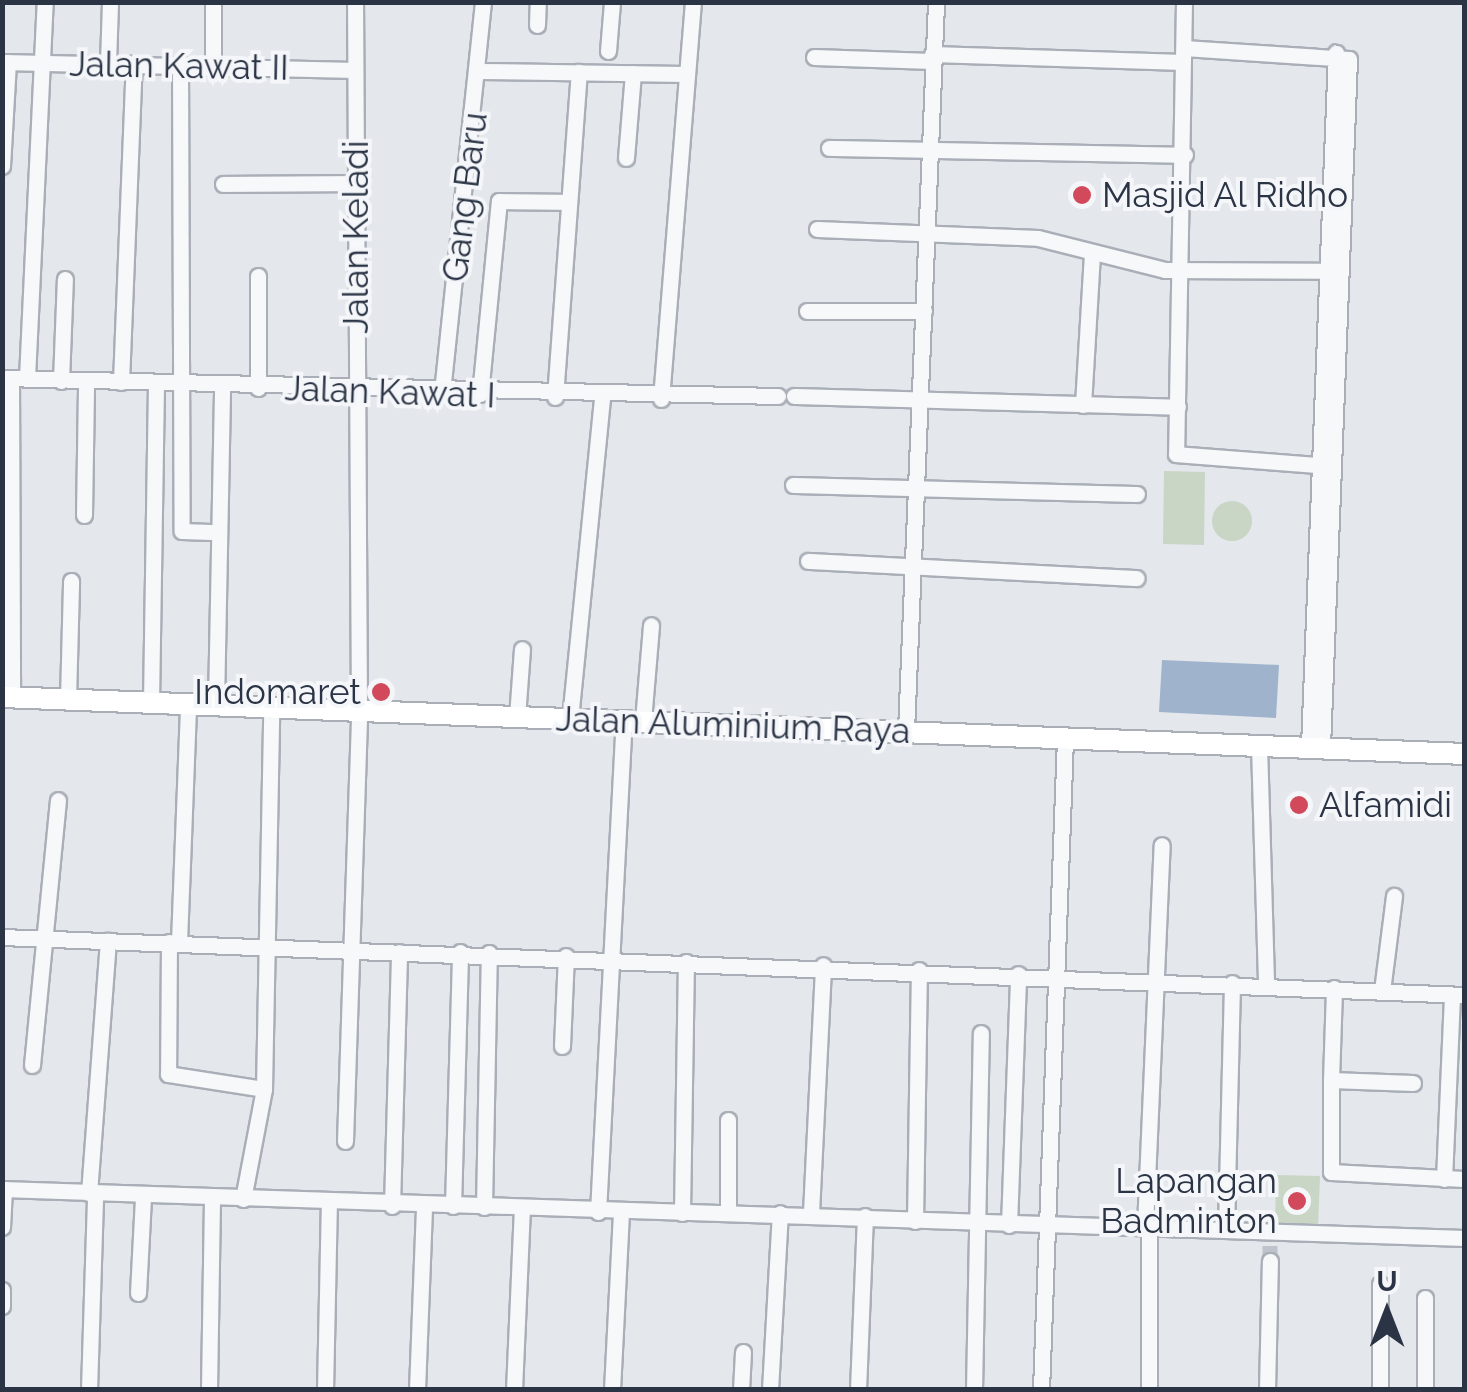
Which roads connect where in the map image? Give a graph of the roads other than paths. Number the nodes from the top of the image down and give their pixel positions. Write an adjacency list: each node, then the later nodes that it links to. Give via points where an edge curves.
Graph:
1 (45, 2): 17 (street)
2 (110, 2): 18 (street)
3 (213, 2): 21 (street)
4 (354, 2): 22 (street, Jalan Keladi)
5 (483, 2): 23 (street, Gang Baru)
6 (538, 2): 11 (street)
7 (612, 2): 12 (street)
8 (693, 2): 26 (street)
9 (936, 2): 15 (street)
10 (1184, 2): 13 (street)
11 (537, 26)
12 (608, 51)
13 (1184, 55): 15 (street); 29 (street); 39 (street, via 1336,53)
14 (814, 57): 15 (street)
15 (932, 58): 27 (street)
16 (5, 62): 17 (street, Jalan Kawat II); 31 (street)
17 (45, 63): 18 (street, Jalan Kawat II); 44 (street)
18 (108, 63): 19 (street, Jalan Kawat II)
19 (134, 63): 20 (street, Jalan Kawat II); 47 (street)
20 (180, 63): 21 (street, Jalan Kawat II); 49 (street)
21 (213, 64): 22 (street, Jalan Kawat II)
22 (356, 70): 32 (street, Jalan Keladi)
23 (479, 71): 24 (street); 53 (street, Gang Baru)
24 (579, 72): 25 (street); 34 (street)
25 (633, 73): 26 (street); 30 (street)
26 (686, 74): 57 (street)
27 (930, 147): 28 (street); 29 (street); 36 (street)
28 (829, 148)
29 (1185, 156): 38 (street)
30 (626, 158)
31 (2, 166)
32 (356, 183): 33 (street); 52 (street, Jalan Keladi)
33 (223, 184)
34 (569, 202): 54 (street, via 499,201); 55 (street)
35 (817, 229): 36 (street)
36 (929, 233): 37 (street, via 1038,238); 43 (street)
37 (1092, 255): 38 (street); 59 (street)
38 (1180, 270): 39 (street); 60 (street)
39 (1334, 272): 61 (street)
40 (258, 276): 51 (street)
41 (65, 279): 45 (street)
42 (807, 311): 43 (street)
43 (924, 312): 58 (street)
44 (13, 378): 45 (street, Jalan Kawat I); 73 (street)
45 (60, 381): 46 (street, Jalan Kawat I)
46 (86, 382): 47 (street, Jalan Kawat I); 65 (street)
47 (121, 382): 48 (street, Jalan Kawat I)
48 (156, 384): 49 (street, Jalan Kawat I); 75 (street)
49 (186, 384): 50 (street, Jalan Kawat I); 66 (street, via 182,531)
50 (222, 387): 51 (street, Jalan Kawat I); 66 (street)
51 (258, 388): 52 (street, Jalan Kawat I)
52 (357, 388): 53 (street, Jalan Kawat I); 79 (street, Jalan Keladi)
53 (442, 392): 54 (street, Jalan Kawat I)
54 (480, 394): 55 (street, Jalan Kawat I)
55 (555, 397): 56 (street, Jalan Kawat I)
56 (602, 398): 57 (street, Jalan Kawat I); 81 (street)
57 (661, 398): 58 (street, Jalan Kawat I)
58 (921, 400): 59 (street, Jalan Kawat I); 62 (street)
59 (1083, 405): 60 (street, Jalan Kawat I)
60 (1178, 407): 61 (street, via 1180,458)
61 (1327, 466): 86 (street)
62 (921, 483): 63 (street); 64 (street); 68 (street)
63 (793, 485)
64 (1137, 494)
65 (84, 515)
66 (218, 532): 77 (street)
67 (808, 561): 68 (street)
68 (916, 567): 69 (street); 83 (street)
69 (1137, 578)
70 (71, 580): 74 (street)
71 (652, 625): 82 (street)
72 (522, 650): 80 (street)
73 (7, 697): 74 (main road, Jalan Aluminium Raya)
74 (68, 699): 75 (main road, Jalan Aluminium Raya)
75 (151, 702): 76 (main road, Jalan Aluminium Raya)
76 (188, 702): 77 (main road, Jalan Aluminium Raya); 94 (street)
77 (216, 705): 78 (main road, Jalan Aluminium Raya)
78 (271, 708): 79 (main road, Jalan Aluminium Raya); 95 (street)
79 (359, 712): 80 (main road, Jalan Aluminium Raya); 96 (street, Jalan Keladi)
80 (517, 718): 81 (main road, Jalan Aluminium Raya)
81 (570, 720): 82 (main road, Jalan Aluminium Raya)
82 (634, 721): 83 (main road, Jalan Aluminium Raya); 101 (street)
83 (906, 731): 84 (main road, Jalan Aluminium Raya)
84 (1065, 738): 85 (main road, Jalan Aluminium Raya); 106 (street)
85 (1259, 745): 86 (main road, Jalan Aluminium Raya); 109 (street)
86 (1315, 747): 87 (main road, Jalan Aluminium Raya)
87 (1464, 754)
88 (58, 800): 92 (street)
89 (1162, 845): 107 (street)
90 (1394, 896): 111 (street)
91 (2, 937): 92 (street)
92 (44, 938): 93 (street); 115 (street)
93 (108, 941): 94 (street); 124 (street)
94 (174, 942): 95 (street); 118 (street, via 168,1074)
95 (268, 945): 96 (street); 118 (street)
96 (352, 952): 97 (street); 120 (street, Jalan Keladi)
97 (399, 952): 98 (street); 129 (street)
98 (460, 952): 99 (street); 131 (street)
99 (488, 953): 100 (street); 132 (street)
100 (566, 956): 101 (street); 114 (street)
101 (608, 958): 102 (street); 134 (street)
102 (686, 962): 103 (street); 137 (street)
103 (824, 965): 104 (street); 139 (street)
104 (920, 970): 105 (street); 141 (street)
105 (1018, 974): 106 (street); 143 (street)
106 (1056, 975): 107 (street); 144 (street)
107 (1152, 980): 108 (street); 146 (street)
108 (1232, 983): 109 (street); 147 (street)
109 (1266, 984): 110 (street)
110 (1334, 988): 111 (street); 116 (street)
111 (1382, 990): 112 (street)
112 (1458, 995): 121 (street)
113 (981, 1033): 142 (street)
114 (562, 1046)
115 (32, 1064)
116 (1331, 1080): 117 (street); 121 (street, via 1331,1172)
117 (1414, 1083)
118 (264, 1089): 127 (street)
119 (728, 1120): 135 (street)
120 (345, 1141)
121 (1444, 1178): 122 (street)
122 (1464, 1180)
123 (3, 1189): 124 (street); 145 (street)
124 (92, 1193): 125 (street); 156 (street)
125 (143, 1196): 126 (street); 152 (street)
126 (212, 1199): 127 (street); 157 (street)
127 (242, 1199): 128 (street)
128 (329, 1203): 129 (street); 158 (street)
129 (392, 1206): 130 (street)
130 (424, 1206): 131 (street); 159 (street)
131 (453, 1206): 132 (street)
132 (484, 1207): 133 (street)
133 (522, 1208): 134 (street); 160 (street)
134 (598, 1212): 136 (street)
135 (728, 1212): 137 (street); 138 (street)
136 (620, 1213): 137 (street); 161 (street)
137 (682, 1213)
138 (780, 1213): 139 (street); 163 (street)
139 (812, 1214): 140 (street)
140 (865, 1216): 141 (street); 164 (street)
141 (915, 1221): 142 (street)
142 (978, 1225): 143 (street); 165 (street)
143 (1008, 1225): 144 (street)
144 (1041, 1226): 146 (street); 166 (street)
145 (2, 1227)
146 (1147, 1228): 147 (street); 167 (street)
147 (1226, 1229): 148 (street)
148 (1464, 1238)
149 (1270, 1260): 168 (street)
150 (1380, 1284): 169 (street)
151 (2, 1290): 154 (street)
152 (138, 1293)
153 (1425, 1298): 170 (street)
154 (2, 1306)
155 (743, 1352): 162 (street)
156 (90, 1390)
157 (209, 1390)
158 (324, 1390)
159 (417, 1390)
160 (514, 1390)
161 (612, 1390)
162 (741, 1390)
163 (770, 1390)
164 (858, 1390)
165 (974, 1390)
166 (1041, 1390)
167 (1150, 1390)
168 (1267, 1390)
169 (1380, 1390)
170 (1424, 1390)

